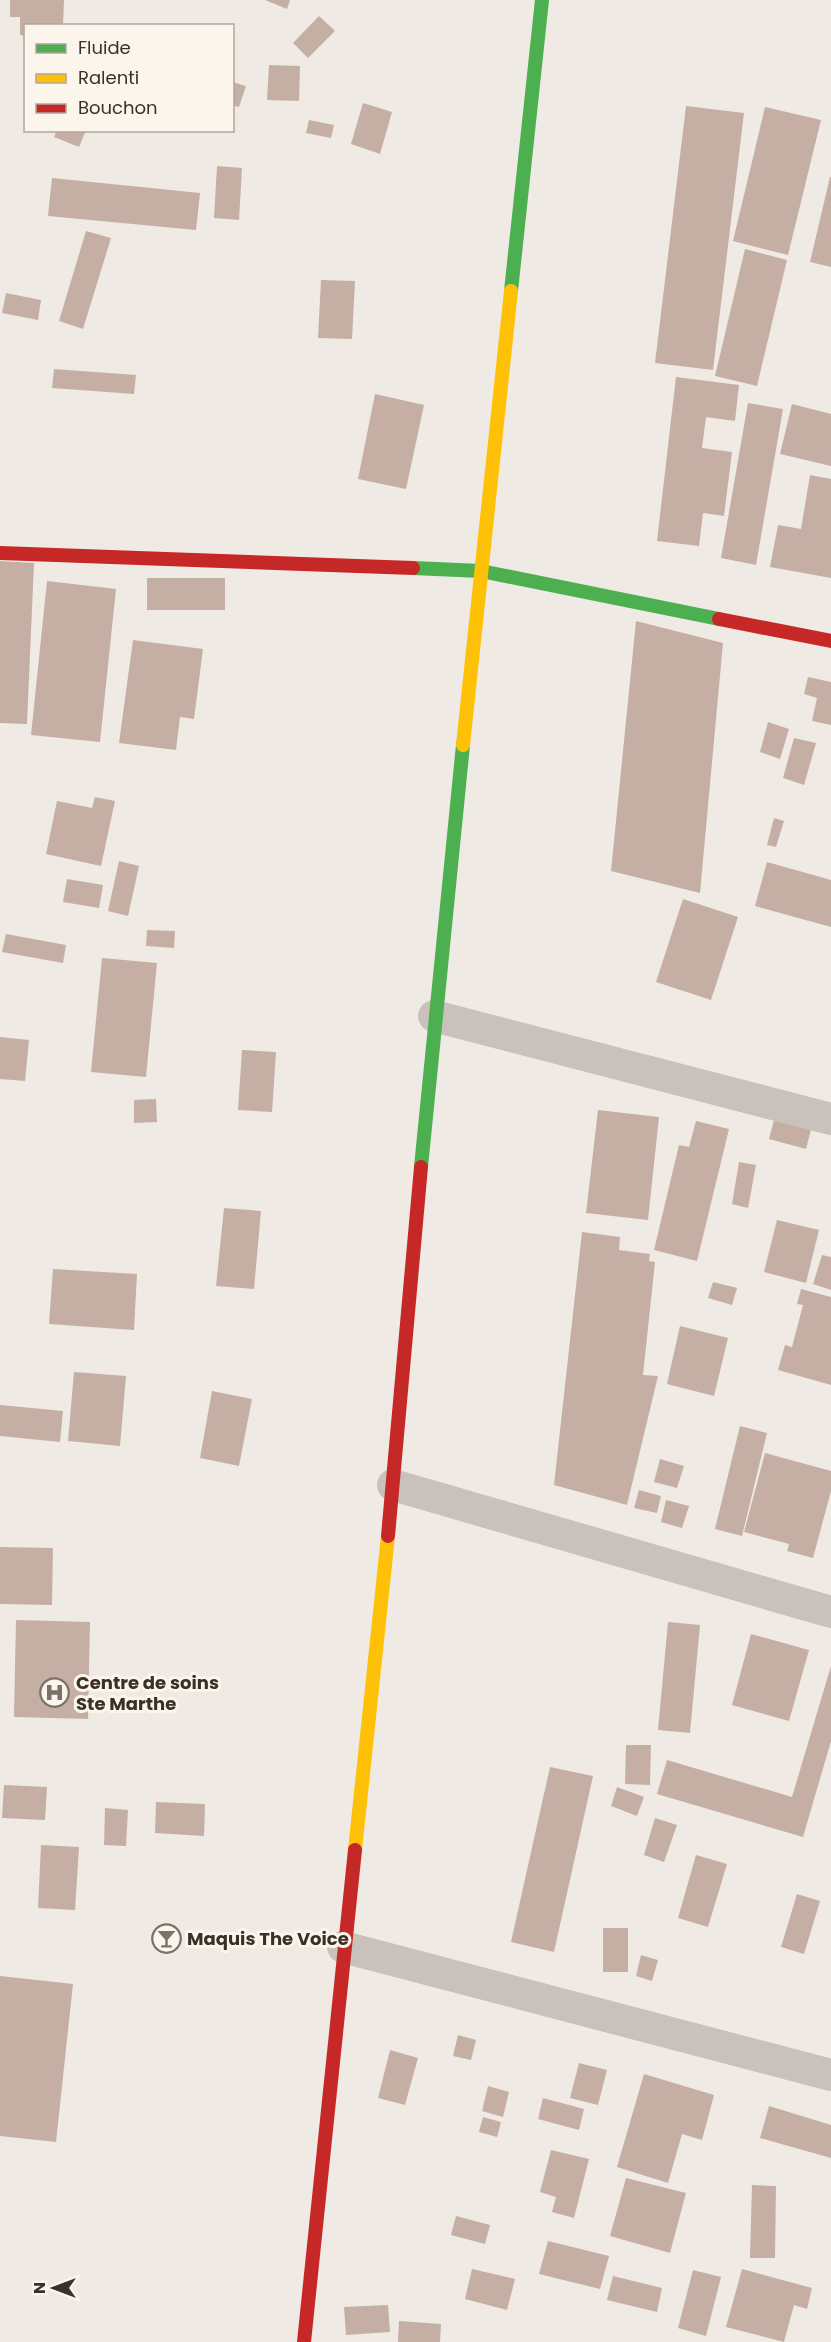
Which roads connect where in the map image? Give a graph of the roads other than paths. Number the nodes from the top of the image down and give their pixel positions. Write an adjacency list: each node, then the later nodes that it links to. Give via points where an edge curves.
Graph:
1 (542, 0): 3 (street)
2 (0, 553): 3 (street)
3 (481, 571): 4 (street); 5 (street)
4 (831, 641)
5 (434, 1016): 6 (street); 7 (street)
6 (831, 1119)
7 (393, 1485): 8 (street); 9 (street)
8 (831, 1612)
9 (343, 1947): 10 (street); 11 (street)
10 (831, 2075)
11 (304, 2342)

